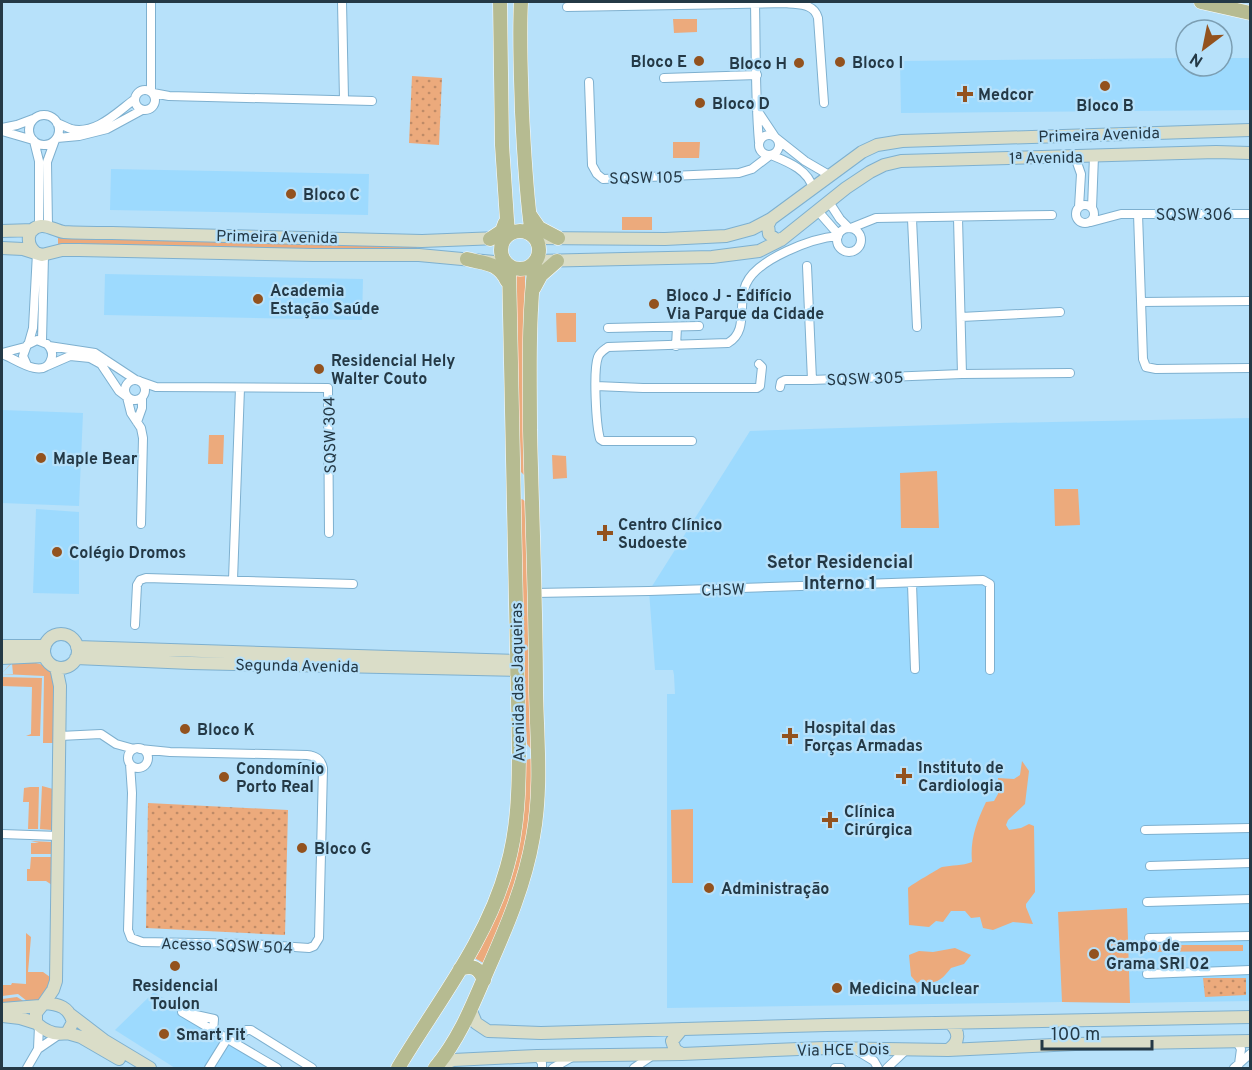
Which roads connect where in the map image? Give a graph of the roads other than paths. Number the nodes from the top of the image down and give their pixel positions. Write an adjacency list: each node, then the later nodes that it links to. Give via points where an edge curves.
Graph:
1 (151, 2): 12 (street)
2 (342, 2): 15 (street)
3 (1201, 2): 8 (main road)
4 (522, 3): 51 (main road, via 520,64)
5 (499, 4): 50 (main road)
6 (755, 4): 7 (street); 9 (street); 17 (street, via 803,5 817,12)
7 (567, 7)
8 (1251, 13)
9 (757, 75): 10 (street); 19 (street)
10 (663, 78)
11 (589, 82): 42 (street, SQSW 105, via 592,165 600,177 609,180 740,173)
12 (149, 92): 13 (street); 14 (street, via 137,93); 18 (street, via 155,101)
13 (169, 96): 15 (street); 18 (street)
14 (135, 99): 20 (street); 25 (street)
15 (344, 99): 16 (street)
16 (372, 101)
17 (824, 103)
18 (153, 106): 20 (street)
19 (755, 107): 28 (street); 33 (street)
20 (142, 110): 25 (street, via 107,129)
21 (34, 119): 22 (street, via 46,115); 23 (street); 30 (street, via 29,127)
22 (57, 123): 25 (street); 29 (street)
23 (2, 129): 30 (street)
24 (1251, 130): 26 (main road)
25 (93, 131): 29 (street)
26 (1218, 131): 27 (main road, Primeira Avenida); 34 (main road, via 1210,141)
27 (1192, 132): 32 (main road, Primeira Avenida); 35 (main road, via 1196,143)
28 (776, 138): 33 (street, via 765,135); 37 (street, via 779,148); 43 (street)
29 (56, 139): 30 (street, via 47,145); 45 (street, via 47,162)
30 (33, 140): 45 (street)
31 (902, 141): 32 (main road); 41 (main road); 43 (main road, via 877,145)
32 (916, 141): 40 (main road)
33 (759, 146): 37 (street, via 763,154); 42 (street)
34 (1210, 152): 35 (main road); 36 (main road)
35 (1190, 153): 38 (main road, 1ª Avenida)
36 (1251, 153)
37 (770, 156): 42 (street, SQSW 105); 44 (street, via 789,162 804,173)
38 (1094, 156): 39 (main road, 1ª Avenida); 48 (street)
39 (1075, 157): 40 (main road, 1ª Avenida); 47 (street, via 1081,174)
40 (921, 159): 41 (main road, 1ª Avenida)
41 (901, 162): 46 (main road, via 877,169)
42 (752, 169)
43 (829, 175): 44 (main road)
44 (813, 189): 57 (main road)
45 (43, 194): 61 (street)
46 (829, 202): 49 (main road); 62 (street)
47 (1079, 207): 48 (street); 60 (street, via 1078,220)
48 (1093, 209): 55 (street, SQSW 306); 60 (street)
49 (817, 210): 65 (street); 72 (main road)
50 (507, 212): 66 (main road); 69 (main road, via 502,231)
51 (529, 213): 67 (main road); 70 (main road, via 539,228)
52 (1138, 214): 53 (street, SQSW 306); 55 (street, SQSW 306); 89 (street, SQSW 306)
53 (1251, 214)
54 (1052, 215): 56 (street)
55 (1113, 216): 60 (street, SQSW 306)
56 (958, 218): 59 (street); 91 (street)
57 (771, 219): 63 (main road); 72 (main road, via 769,234)
58 (871, 219): 59 (street); 62 (street); 68 (street)
59 (912, 219): 94 (street)
60 (1091, 222)
61 (43, 228): 64 (main road, Primeira Avenida); 73 (main road, Primeira Avenida, via 62,232); 77 (main road, via 29,237 28,243); 77 (main road, via 55,234 57,240 55,247)
62 (850, 228): 65 (street); 68 (street)
63 (752, 229): 71 (main road, via 715,238); 78 (main road, via 756,242)
64 (2, 231)
65 (838, 235): 74 (street); 76 (street)
66 (507, 236): 67 (main road, via 520,231); 69 (main road, Primeira Avenida); 84 (main road, via 500,250)
67 (534, 236): 70 (main road); 83 (main road, via 539,249)
68 (861, 237): 76 (street, via 861,246 855,252)
69 (490, 238): 73 (main road, Primeira Avenida)
70 (558, 238): 71 (main road)
71 (665, 239): 81 (main road)
72 (781, 240): 78 (main road)
73 (422, 241): 79 (main road)
74 (812, 243): 76 (street); 98 (street, via 770,259 748,279 741,301 741,329 733,340)
75 (2, 248): 77 (main road, Primeira Avenida)
76 (839, 248)
77 (42, 253): 79 (main road, Primeira Avenida, via 79,250); 96 (street); 97 (street, via 33,328)
78 (750, 253): 81 (main road)
79 (419, 255): 80 (main road, Primeira Avenida)
80 (467, 258): 84 (main road, Primeira Avenida); 86 (main road, via 497,267)
81 (668, 258): 82 (main road)
82 (557, 261): 83 (main road); 87 (main road, via 541,275)
83 (536, 262): 84 (main road, via 521,270); 87 (main road, Avenida das Jaqueiras)
84 (507, 264): 86 (main road, Avenida das Jaqueiras)
85 (807, 266): 107 (street, SQSW 305)
86 (510, 291): 117 (main road, Avenida das Jaqueiras)
87 (530, 295): 116 (main road, Avenida das Jaqueiras)
88 (1251, 301): 89 (street)
89 (1141, 302): 103 (street, SQSW 306, via 1143,360 1149,368)
90 (1060, 312): 91 (street)
91 (961, 317): 105 (street)
92 (699, 326): 93 (street)
93 (677, 327): 95 (street); 98 (street)
94 (916, 327)
95 (608, 328)
96 (46, 343): 97 (street, via 37,340); 102 (street, via 52,356); 106 (street, SQSW 304, via 95,353)
97 (27, 345): 99 (street); 101 (street, via 23,356)
98 (676, 346): 108 (street, via 606,348 598,358)
99 (2, 353): 101 (street)
100 (759, 364): 108 (street, via 762,367 757,388)
101 (27, 365): 102 (street, via 37,369)
102 (47, 366): 113 (street, via 70,356 90,358 101,364)
103 (1251, 368)
104 (1070, 373): 105 (street, SQSW 305)
105 (962, 374): 107 (street, SQSW 305)
106 (137, 380): 109 (street, SQSW 304, via 156,387); 112 (street, via 145,388); 113 (street, via 127,384)
107 (812, 380): 110 (street, via 785,380)
108 (596, 386): 115 (street, via 601,440)
109 (172, 387): 111 (street, SQSW 304); 112 (street, SQSW 304)
110 (780, 387)
111 (240, 388): 121 (street, SQSW 304, via 328,388); 122 (street)
112 (143, 396): 113 (street, via 133,400); 114 (street)
113 (127, 397): 114 (street)
114 (136, 422): 120 (street, via 143,438)
115 (692, 441)
116 (531, 473): 117 (main road, via 525,481); 119 (main road, Avenida das Jaqueiras)
117 (512, 479): 118 (main road, Avenida das Jaqueiras)
118 (513, 499): 119 (main road, via 522,497); 131 (main road, Avenida das Jaqueiras)
119 (531, 502): 125 (main road, Avenida das Jaqueiras)
120 (141, 524)
121 (329, 533)
122 (233, 580): 123 (street); 126 (street, via 142,579 136,590)
123 (353, 584)
124 (912, 584): 125 (street, CHSW); 133 (street); 134 (street, CHSW, via 983,580 989,583)
125 (534, 592): 140 (main road, Avenida das Jaqueiras)
126 (135, 625)
127 (2, 646): 128 (main road)
128 (45, 651): 129 (main road); 130 (main road, via 54,636 62,635 73,640); 132 (main road, via 48,662)
129 (2, 657)
130 (74, 657): 131 (main road, Segunda Avenida); 132 (main road); 135 (main road)
131 (517, 665): 139 (main road, Avenida das Jaqueiras)
132 (56, 667): 135 (main road)
133 (915, 669)
134 (990, 670)
135 (60, 686): 137 (main road)
136 (86, 734): 137 (street, Acesso SQSW 504); 138 (street, Acesso SQSW 504, via 101,734 116,744); 142 (street, via 102,739)
137 (60, 736): 148 (main road)
138 (137, 749): 141 (street, Acesso SQSW 504); 142 (street, via 129,754); 143 (street, via 147,755)
139 (519, 749): 140 (main road, via 529,754); 155 (main road, Avenida das Jaqueiras, via 516,815 507,869 484,927)
140 (538, 751): 158 (main road, Avenida das Jaqueiras, via 537,806 523,885)
141 (170, 752): 143 (street, Acesso SQSW 504, via 156,755); 144 (street, Acesso SQSW 504, via 307,755 319,759 323,768 319,938 314,946 142,942 131,938 128,930)
142 (129, 762): 143 (street, via 134,767); 144 (street, Acesso SQSW 504)
143 (144, 766): 144 (street, Acesso SQSW 504)
144 (132, 789)
145 (1251, 828): 146 (street)
146 (1145, 830)
147 (2, 834): 148 (street)
148 (58, 836): 159 (main road)
149 (1251, 863): 150 (street)
150 (1150, 866)
151 (1251, 899): 152 (street)
152 (1147, 902)
153 (1251, 936): 154 (street)
154 (1149, 938)
155 (460, 969): 158 (main road, via 475,967); 201 (main road, Avenida das Jaqueiras)
156 (1251, 970): 157 (street)
157 (1147, 974)
158 (484, 980): 162 (main road, Avenida das Jaqueiras)
159 (56, 981): 160 (main road); 163 (main road)
160 (42, 1004): 161 (main road); 163 (main road, via 62,1006); 170 (main road, via 36,1013)
161 (2, 1010)
162 (471, 1011): 175 (main road, Via HCE Dois, via 476,1023 488,1031); 202 (main road, Avenida das Jaqueiras)
163 (70, 1013): 176 (main road, via 73,1022); 197 (main road, via 105,1041)
164 (2, 1016): 170 (main road)
165 (1249, 1016): 166 (main road, Via HCE Dois)
166 (1155, 1019): 167 (main road, Via HCE Dois); 181 (main road, via 1150,1035)
167 (1133, 1020): 168 (main road, Via HCE Dois); 180 (main road, via 1138,1034)
168 (1033, 1021): 169 (main road, Via HCE Dois); 182 (main road, via 1028,1036)
169 (950, 1023): 172 (main road, Via HCE Dois); 187 (main road, via 958,1037)
170 (38, 1025): 176 (main road, via 51,1033); 185 (street)
171 (827, 1025): 172 (main road, Via HCE Dois); 173 (main road, Via HCE Dois); 183 (main road, via 834,1038)
172 (851, 1025): 186 (main road, via 846,1039)
173 (682, 1029): 175 (main road, Via HCE Dois); 188 (main road, via 672,1041 675,1050)
174 (213, 1032): 177 (street)
175 (541, 1033): 191 (main road, via 530,1042)
176 (63, 1034): 185 (street); 196 (main road, via 81,1037)
177 (231, 1041): 198 (street); 199 (street); 200 (street, via 251,1030)
178 (1251, 1041): 179 (main road, Via HCE Dois)
179 (1237, 1042): 181 (main road, Via HCE Dois); 194 (street, via 1241,1050)
180 (1132, 1043): 181 (main road, Via HCE Dois); 182 (main road, Via HCE Dois)
181 (1157, 1043)
182 (1031, 1046): 187 (main road, Via HCE Dois)
183 (823, 1048): 186 (main road, Via HCE Dois); 188 (main road, Via HCE Dois)
184 (907, 1048): 186 (main road, Via HCE Dois); 187 (main road, Via HCE Dois); 210 (street)
185 (38, 1049): 195 (street)
186 (856, 1050): 209 (street)
187 (948, 1050)
188 (682, 1054): 190 (main road, Via HCE Dois)
189 (1251, 1054): 194 (street)
190 (653, 1055): 192 (main road, Via HCE Dois); 206 (street)
191 (537, 1056): 193 (main road, Via HCE Dois); 202 (main road, Via HCE Dois, via 453,1060); 203 (street)
192 (624, 1056): 193 (main road, Via HCE Dois); 205 (street)
193 (572, 1057): 204 (street)
194 (1236, 1066)
195 (27, 1068)
196 (134, 1068)
197 (150, 1068)
198 (209, 1068)
199 (277, 1068)
200 (312, 1068)
201 (398, 1068)
202 (436, 1068)
203 (542, 1068)
204 (553, 1068)
205 (628, 1068)
206 (634, 1068)
207 (835, 1068): 208 (street)
208 (841, 1068)
209 (878, 1068)
210 (887, 1068)

